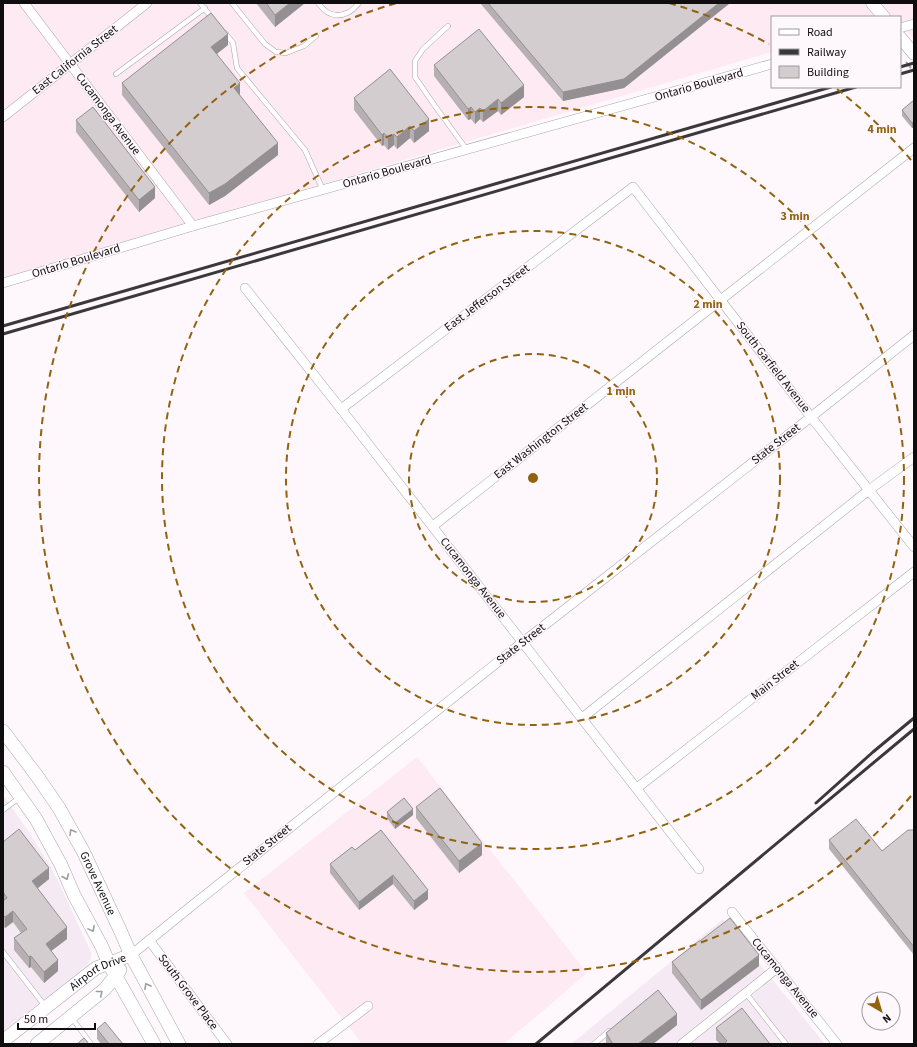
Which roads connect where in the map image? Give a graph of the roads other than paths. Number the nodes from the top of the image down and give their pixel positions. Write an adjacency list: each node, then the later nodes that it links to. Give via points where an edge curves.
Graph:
1 (24, 3): 18 (street, Cucamonga Avenue)
2 (147, 3): 18 (street, East California Street)
3 (200, 3): 8 (lane)
4 (232, 3): 15 (lane, via 265,44 276,52 286,53 298,49)
5 (318, 3): 6 (lane, via 330,14 339,15 349,12)
6 (359, 3)
7 (872, 3): 9 (street)
8 (205, 8): 10 (lane); 20 (lane)
9 (883, 16)
10 (214, 20)
11 (914, 24): 13 (street)
12 (448, 26): 23 (lane, via 414,61 415,77)
13 (901, 28)
14 (224, 32): 25 (lane, via 233,43 237,68 305,150)
15 (316, 36)
16 (901, 38): 17 (street)
17 (914, 54)
18 (70, 64): 21 (street, East California Street); 26 (street, Cucamonga Avenue)
19 (771, 64): 23 (street, Ontario Boulevard)
20 (116, 74)
21 (3, 117)
22 (914, 148): 29 (street, East Washington Street)
23 (467, 150): 25 (street, Ontario Boulevard)
24 (633, 187): 29 (street, South Garfield Avenue); 31 (street, East Jefferson Street)
25 (323, 190): 26 (street, Ontario Boulevard)
26 (193, 226): 27 (street, Ontario Boulevard)
27 (3, 283)
28 (245, 288): 31 (street, Cucamonga Avenue)
29 (721, 300): 32 (street, South Garfield Avenue); 35 (street, East Washington Street)
30 (914, 335): 32 (street, State Street)
31 (341, 408): 35 (street, Cucamonga Avenue)
32 (811, 417): 34 (street, South Garfield Avenue); 38 (street, State Street)
33 (914, 457): 34 (street)
34 (869, 490): 36 (street, South Garfield Avenue); 39 (street)
35 (433, 526): 38 (street, Cucamonga Avenue)
36 (914, 548)
37 (914, 572): 42 (street, Main Street)
38 (523, 642): 39 (street, Cucamonga Avenue); 47 (street, State Street)
39 (582, 718): 42 (street, Cucamonga Avenue)
40 (3, 731): 49 (main road, Grove Avenue, one-way to 40, via 83,851 59,808)
41 (3, 772): 43 (main road, Grove Avenue)
42 (637, 788): 45 (street, Cucamonga Avenue)
43 (21, 797): 44 (lane); 50 (main road, Grove Avenue, one-way to 50, via 61,865)
44 (3, 810)
45 (699, 869)
46 (732, 912): 51 (street, Cucamonga Avenue)
47 (148, 940): 49 (street, State Street); 63 (street, South Grove Place)
48 (3, 952): 55 (lane)
49 (131, 955): 50 (main road, Airport Drive); 52 (main road, Airport Drive); 62 (main road, Grove Avenue, one-way to 49)
50 (109, 964): 52 (main road, Grove Avenue); 55 (main road, Airport Drive, via 96,968)
51 (777, 968): 53 (street); 68 (street, Cucamonga Avenue)
52 (116, 975): 56 (main road, Airport Drive, one-way to 52, via 105,989); 61 (main road, Grove Avenue)
53 (745, 992): 66 (street); 67 (lane)
54 (368, 1006): 64 (street)
55 (46, 1008): 58 (main road, Airport Drive)
56 (71, 1016): 59 (main road, Airport Drive); 60 (lane)
57 (612, 1029): 65 (lane)
58 (3, 1041)
59 (37, 1044)
60 (91, 1044)
61 (154, 1044)
62 (179, 1044)
63 (227, 1044)
64 (318, 1044)
65 (594, 1044)
66 (682, 1044)
67 (786, 1044)
68 (837, 1044)

